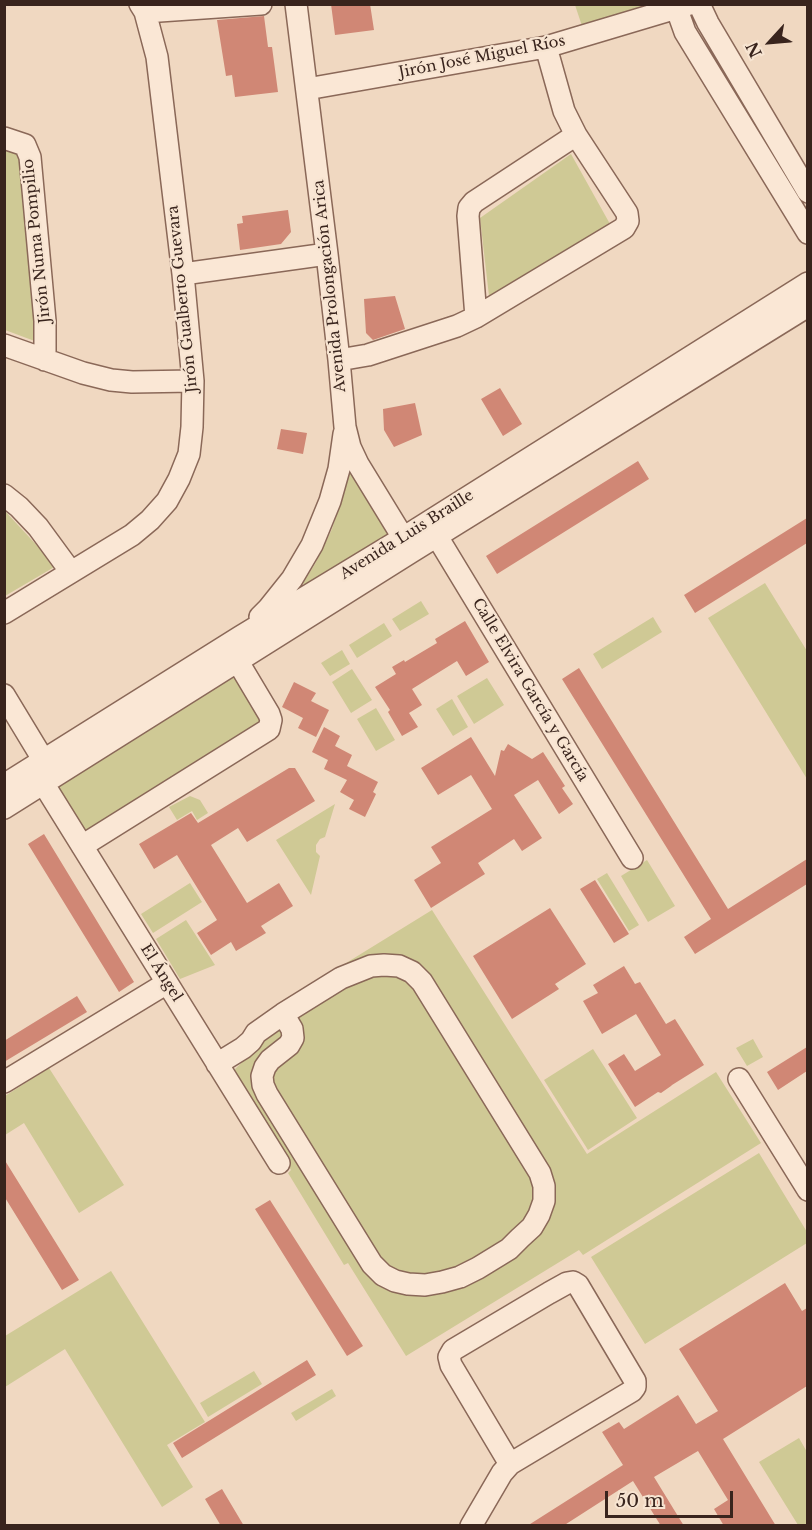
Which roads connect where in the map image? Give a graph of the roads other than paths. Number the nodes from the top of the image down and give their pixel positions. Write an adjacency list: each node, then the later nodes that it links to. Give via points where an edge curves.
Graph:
1 (261, 4): 5 (street)
2 (296, 4): 7 (street, Avenida Prolongación Arica)
3 (699, 4): 10 (street)
4 (680, 6): 6 (street, Jirón José Miguel Ríos); 11 (street, via 685,32)
5 (142, 8): 13 (street, Jirón Gualberto Guevara, via 157,57)
6 (546, 47): 7 (street, Jirón José Miguel Ríos); 8 (street, via 564,111)
7 (307, 89): 12 (street, Avenida Prolongación Arica)
8 (576, 135): 16 (street, via 469,208); 16 (street, via 627,213 628,221 624,228)
9 (4, 138): 18 (street, Jirón Numa Pompilio, via 25,145 30,156)
10 (807, 192)
11 (807, 233)
12 (327, 254): 13 (street); 19 (street, Avenida Prolongación Arica)
13 (183, 274): 20 (street, Jirón Gualberto Guevara)
14 (807, 283): 23 (street, Avenida Luis Braille)
15 (807, 306): 23 (street, Avenida Luis Braille)
16 (476, 317): 19 (street, via 368,355)
17 (4, 345): 18 (street)
18 (45, 360): 20 (street, via 111,380)
19 (339, 360): 21 (street, Avenida Prolongación Arica)
20 (193, 381): 25 (street, Jirón Gualberto Guevara, via 189,454 167,501 132,535)
21 (345, 427): 24 (street, Avenida Prolongación Arica, via 358,464); 27 (street, via 339,469 312,545 292,579)
22 (4, 495): 25 (street, via 38,527)
23 (432, 529): 24 (street, Avenida Luis Braille); 35 (street, Calle Elvira García y García)
24 (407, 545): 27 (street, Avenida Luis Braille); 28 (street, Avenida Luis Braille)
25 (71, 572): 26 (street, Jirón Gualberto Guevara)
26 (4, 613)
27 (240, 637): 30 (street, Avenida Luis Braille)
28 (238, 662): 31 (street, Avenida Luis Braille); 34 (street, via 269,714 269,729)
29 (4, 695): 30 (street)
30 (44, 761): 31 (street); 32 (street, Avenida Luis Braille)
31 (43, 783): 33 (street, Avenida Luis Braille); 34 (street, El Ángel)
32 (4, 785)
33 (4, 808)
34 (82, 846): 36 (street, El Ángel)
35 (632, 858)
36 (167, 983): 38 (street, El Ángel); 40 (street)
37 (283, 1014): 37 (street, via 293,1038 270,1060 262,1076 263,1085 372,1264 383,1275 408,1284 460,1277 495,1259 532,1227 544,1201 540,1173 422,982 412,972 399,966 371,966 341,978); 38 (street)
38 (218, 1064): 41 (street, El Ángel)
39 (739, 1079): 42 (street)
40 (4, 1082)
41 (279, 1163)
42 (807, 1190)
43 (510, 1464): 43 (street, via 636,1387 573,1282 453,1350 449,1357); 44 (street)
44 (471, 1526)

